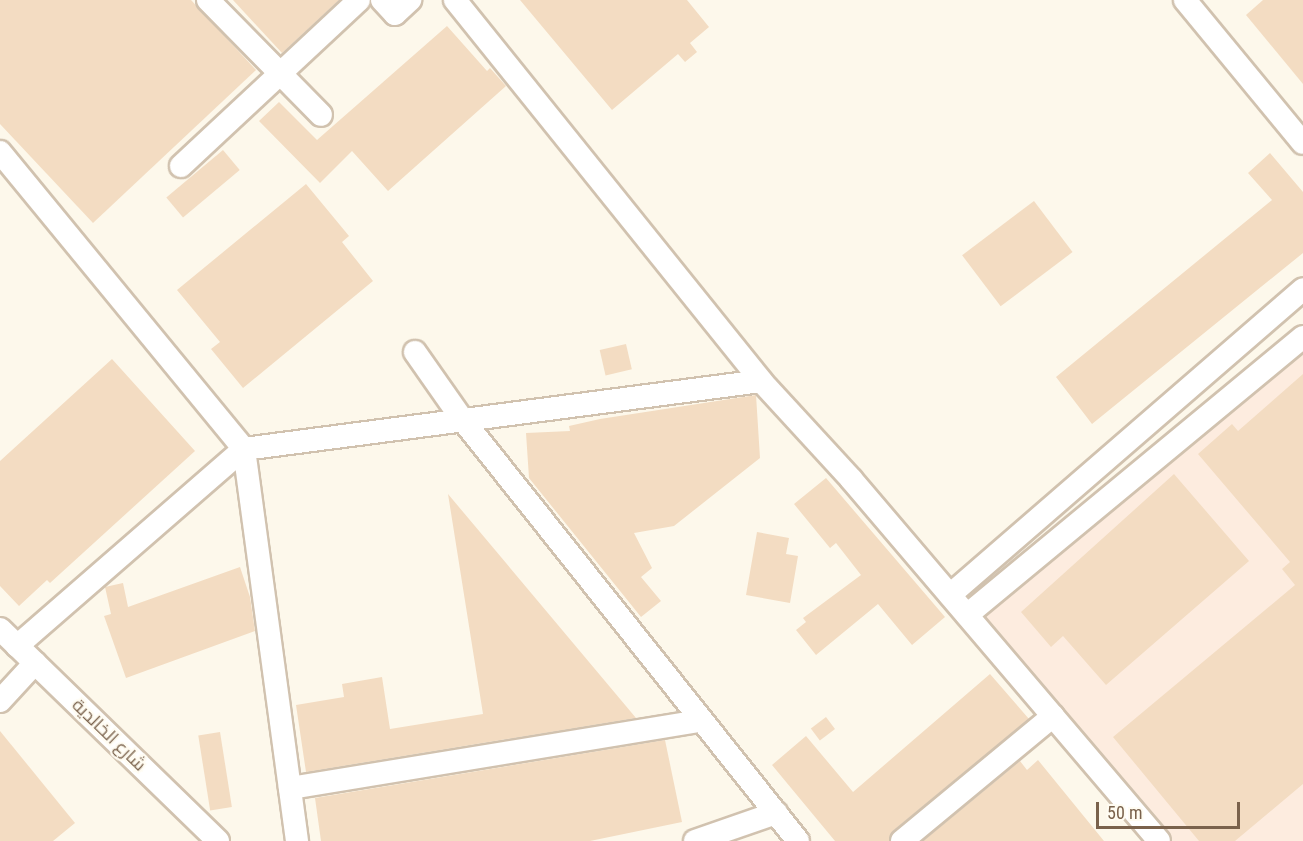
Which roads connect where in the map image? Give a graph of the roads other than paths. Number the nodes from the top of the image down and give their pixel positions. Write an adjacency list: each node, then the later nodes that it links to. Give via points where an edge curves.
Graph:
1 (208, 0): 7 (street)
2 (359, 0): 7 (street)
3 (382, 0): 4 (street, via 395,14)
4 (411, 0)
5 (455, 0): 15 (street)
6 (1185, 0): 9 (street)
7 (280, 74): 8 (street); 11 (street)
8 (321, 115)
9 (1303, 143)
10 (0, 152): 17 (street)
11 (181, 166)
12 (1303, 289): 18 (street)
13 (1303, 337): 19 (street)
14 (415, 352): 16 (street)
15 (760, 381): 16 (street); 18 (street)
16 (462, 418): 17 (street); 25 (street)
17 (244, 449): 21 (street); 26 (street)
18 (950, 595): 19 (street)
19 (967, 615): 24 (street)
20 (0, 629): 21 (street, شارع الخالدية)
21 (17, 646): 22 (street, شارع الخالدية)
22 (35, 663): 23 (street); 28 (street, شارع الخالدية)
23 (0, 701)
24 (1053, 716): 32 (street); 33 (street)
25 (701, 721): 26 (street); 27 (street)
26 (290, 788): 29 (street)
27 (776, 813): 30 (street); 31 (street)
28 (218, 841)
29 (297, 841)
30 (694, 841)
31 (798, 841)
32 (902, 841)
33 (1159, 841)

